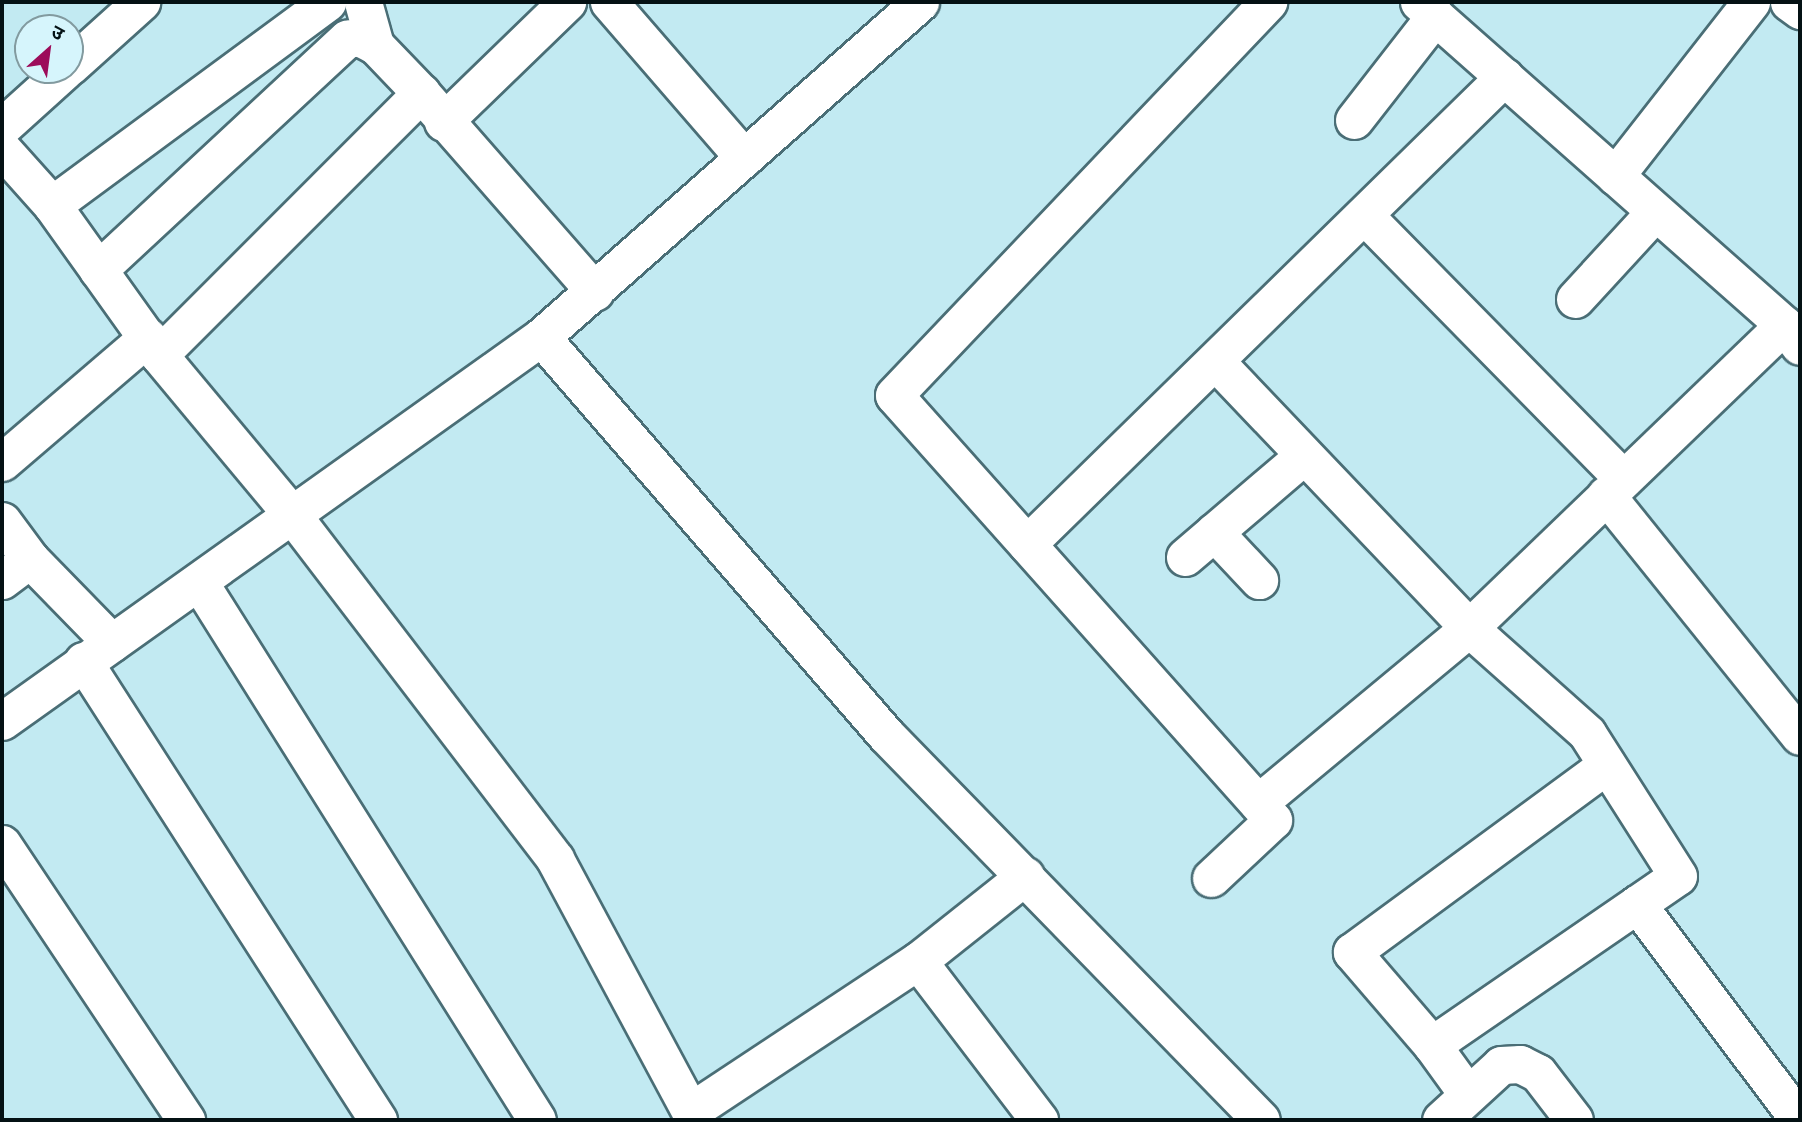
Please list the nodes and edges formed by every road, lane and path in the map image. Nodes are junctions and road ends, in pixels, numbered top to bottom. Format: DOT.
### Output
graph roads {
  1 [pos="141,2"];
  2 [pos="327,2"];
  3 [pos="363,2"];
  4 [pos="567,2"];
  5 [pos="609,2"];
  6 [pos="1268,2"];
  7 [pos="1751,2"];
  8 [pos="1789,2"];
  9 [pos="909,6"];
  10 [pos="1427,9"];
  11 [pos="1800,10"];
  12 [pos="375,45"];
  13 [pos="84,53"];
  14 [pos="1504,78"];
  15 [pos="50,84"];
  16 [pos="421,93"];
  17 [pos="1354,120"];
  18 [pos="443,122"];
  19 [pos="2,127"];
  20 [pos="2,149"];
  21 [pos="744,158"];
  22 [pos="1615,176"];
  23 [pos="52,205"];
  24 [pos="1656,212"];
  25 [pos="1364,215"];
  26 [pos="98,270"];
  27 [pos="595,292"];
  28 [pos="1575,299"];
  29 [pos="1792,336"];
  30 [pos="541,337"];
  31 [pos="154,346"];
  32 [pos="1215,360"];
  33 [pos="1301,457"];
  34 [pos="2,462"];
  35 [pos="1615,487"];
  36 [pos="293,516"];
  37 [pos="2,521"];
  38 [pos="1214,532"];
  39 [pos="1027,544"];
  40 [pos="1185,557"];
  41 [pos="30,559"];
  42 [pos="2,580"];
  43 [pos="1259,580"];
  44 [pos="199,582"];
  45 [pos="1469,628"];
  46 [pos="97,652"];
  47 [pos="2,721"];
  48 [pos="1800,736"];
  49 [pos="1607,765"];
  50 [pos="1258,803"];
  51 [pos="2,844"];
  52 [pos="1025,876"];
  53 [pos="1211,878"];
  54 [pos="1637,904"];
  55 [pos="918,961"];
  56 [pos="1432,1045"];
  57 [pos="1466,1092"];
  58 [pos="693,1115"];
  59 [pos="186,1120"];
  60 [pos="378,1120"];
  61 [pos="537,1120"];
  62 [pos="1039,1120"];
  63 [pos="1261,1120"];
  64 [pos="1441,1120"];
  65 [pos="1574,1120"];
  66 [pos="1799,1120"];
  1 -- 13 [label="street"];
  2 -- 23 [label="street"];
  3 -- 12 [label="street"];
  4 -- 18 [label="street"];
  5 -- 21 [label="street"];
  6 -- 39 [label="street"];
  7 -- 22 [label="street"];
  8 -- 11 [label="street"];
  9 -- 21 [label="street"];
  10 -- 14 [label="street"];
  10 -- 17 [label="street"];
  12 -- 16 [label="street"];
  12 -- 26 [label="street"];
  14 -- 22 [label="street"];
  14 -- 25 [label="street"];
  15 -- 19 [label="street"];
  16 -- 18 [label="street"];
  16 -- 31 [label="street"];
  18 -- 27 [label="street"];
  20 -- 23 [label="street"];
  21 -- 27 [label="street"];
  22 -- 24 [label="street"];
  23 -- 26 [label="street"];
  24 -- 28 [label="street"];
  24 -- 29 [label="street"];
  25 -- 32 [label="street"];
  25 -- 35 [label="street"];
  26 -- 31 [label="street"];
  27 -- 30 [label="street"];
  29 -- 35 [label="street"];
  30 -- 36 [label="street"];
  30 -- 52 [label="street"];
  31 -- 34 [label="street"];
  31 -- 36 [label="street"];
  32 -- 33 [label="street"];
  32 -- 39 [label="street"];
  33 -- 38 [label="street"];
  33 -- 45 [label="street"];
  35 -- 45 [label="street"];
  35 -- 48 [label="street"];
  36 -- 44 [label="street"];
  36 -- 58 [label="street"];
  37 -- 41 [label="street"];
  38 -- 40 [label="street"];
  38 -- 43 [label="street"];
  39 -- 50 [label="street"];
  41 -- 42 [label="street"];
  41 -- 46 [label="street"];
  44 -- 46 [label="street"];
  44 -- 61 [label="street"];
  45 -- 49 [label="street"];
  45 -- 50 [label="street"];
  46 -- 47 [label="street"];
  46 -- 60 [label="street"];
  49 -- 54 [label="street"];
  49 -- 56 [label="street"];
  50 -- 53 [label="street"];
  51 -- 59 [label="street"];
  52 -- 55 [label="street"];
  52 -- 63 [label="street"];
  54 -- 56 [label="street"];
  54 -- 66 [label="street"];
  55 -- 58 [label="street"];
  55 -- 62 [label="street"];
  56 -- 57 [label="street"];
  57 -- 64 [label="street"];
  57 -- 65 [label="street"];
}
